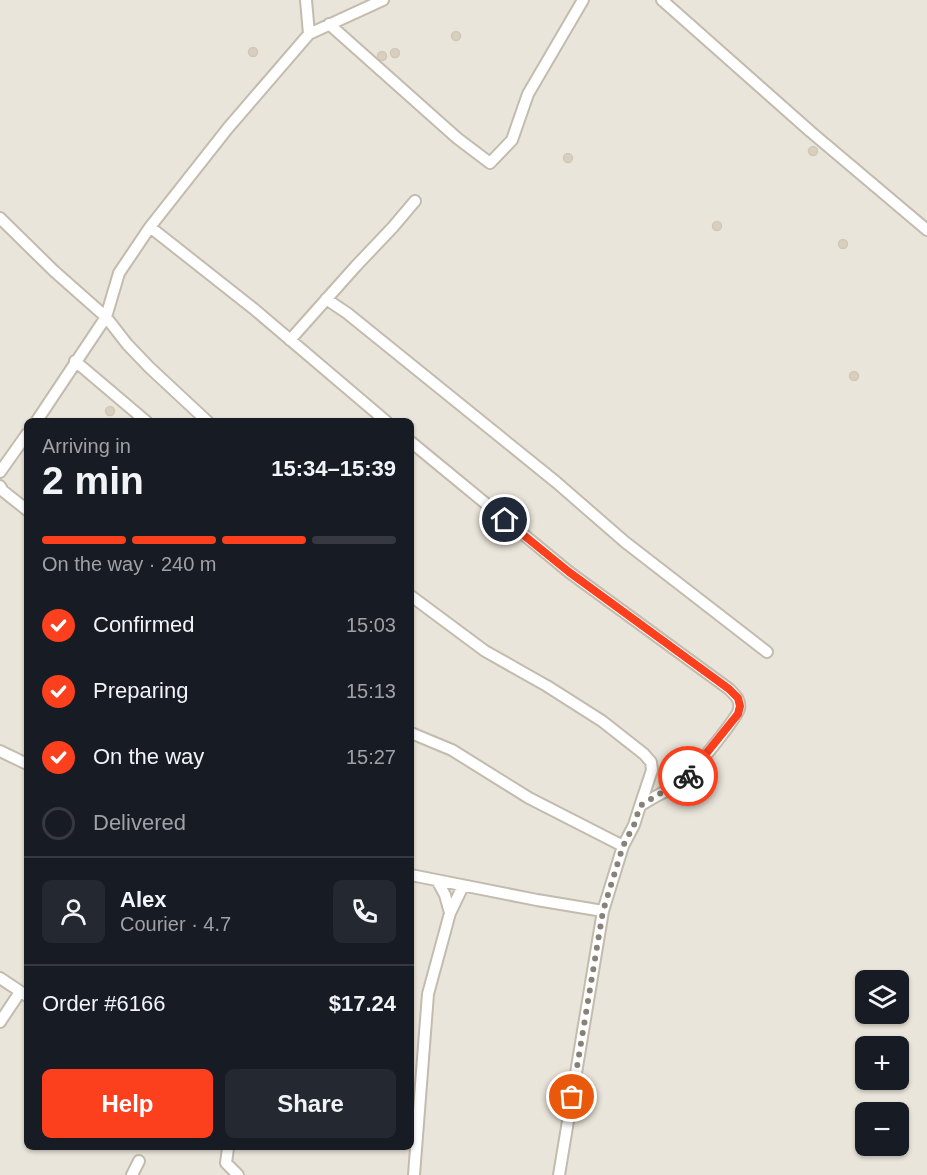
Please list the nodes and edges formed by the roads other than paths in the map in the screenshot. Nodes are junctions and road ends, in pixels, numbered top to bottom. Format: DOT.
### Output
graph roads {
  1 [pos="306,0"];
  2 [pos="383,0"];
  3 [pos="583,0"];
  4 [pos="662,0"];
  5 [pos="329,24"];
  6 [pos="309,34"];
  7 [pos="415,201"];
  8 [pos="0,218"];
  9 [pos="150,227"];
  10 [pos="927,230"];
  11 [pos="326,299"];
  12 [pos="106,316"];
  13 [pos="290,340"];
  14 [pos="75,361"];
  15 [pos="39,418"];
  16 [pos="142,418"];
  17 [pos="204,418"];
  18 [pos="382,418"];
  19 [pos="24,438"];
  20 [pos="414,444"];
  21 [pos="0,472"];
  22 [pos="0,486"];
  23 [pos="24,508"];
  24 [pos="414,599"];
  25 [pos="767,652"];
  26 [pos="414,733"];
  27 [pos="0,751"];
  28 [pos="24,763"];
  29 [pos="640,806"];
  30 [pos="623,846"];
  31 [pos="414,876"];
  32 [pos="438,882"];
  33 [pos="463,886"];
  34 [pos="603,911"];
  35 [pos="450,913"];
  36 [pos="0,978"];
  37 [pos="23,994"];
  38 [pos="0,1022"];
  39 [pos="414,1059"];
  40 [pos="423,1061"];
  41 [pos="228,1150"];
  42 [pos="139,1161"];
  43 [pos="132,1175"];
  44 [pos="238,1175"];
  45 [pos="414,1175"];
  46 [pos="559,1175"];
  1 -- 6 [label="street"];
  2 -- 5 [label="street"];
  3 -- 5 [label="street"];
  4 -- 10 [label="street"];
  5 -- 6 [label="street"];
  6 -- 9 [label="street"];
  7 -- 11 [label="street"];
  8 -- 12 [label="street"];
  9 -- 12 [label="street"];
  9 -- 13 [label="street"];
  11 -- 13 [label="street"];
  11 -- 25 [label="street"];
  12 -- 14 [label="street"];
  12 -- 17 [label="street"];
  13 -- 18 [label="street"];
  14 -- 15 [label="street"];
  14 -- 16 [label="street"];
  19 -- 21 [label="street"];
  20 -- 29 [label="street"];
  22 -- 23 [label="street"];
  24 -- 29 [label="street"];
  26 -- 30 [label="street"];
  27 -- 28 [label="street"];
  29 -- 30 [label="street"];
  30 -- 34 [label="street"];
  31 -- 32 [label="street"];
  32 -- 33 [label="street"];
  32 -- 35 [label="street"];
  33 -- 34 [label="street"];
  33 -- 35 [label="street"];
  34 -- 46 [label="street"];
  35 -- 40 [label="street"];
  36 -- 37 [label="street"];
  37 -- 38 [label="street"];
  39 -- 40 [label="street"];
  40 -- 45 [label="street"];
  41 -- 44 [label="street"];
  42 -- 43 [label="street"];
}
